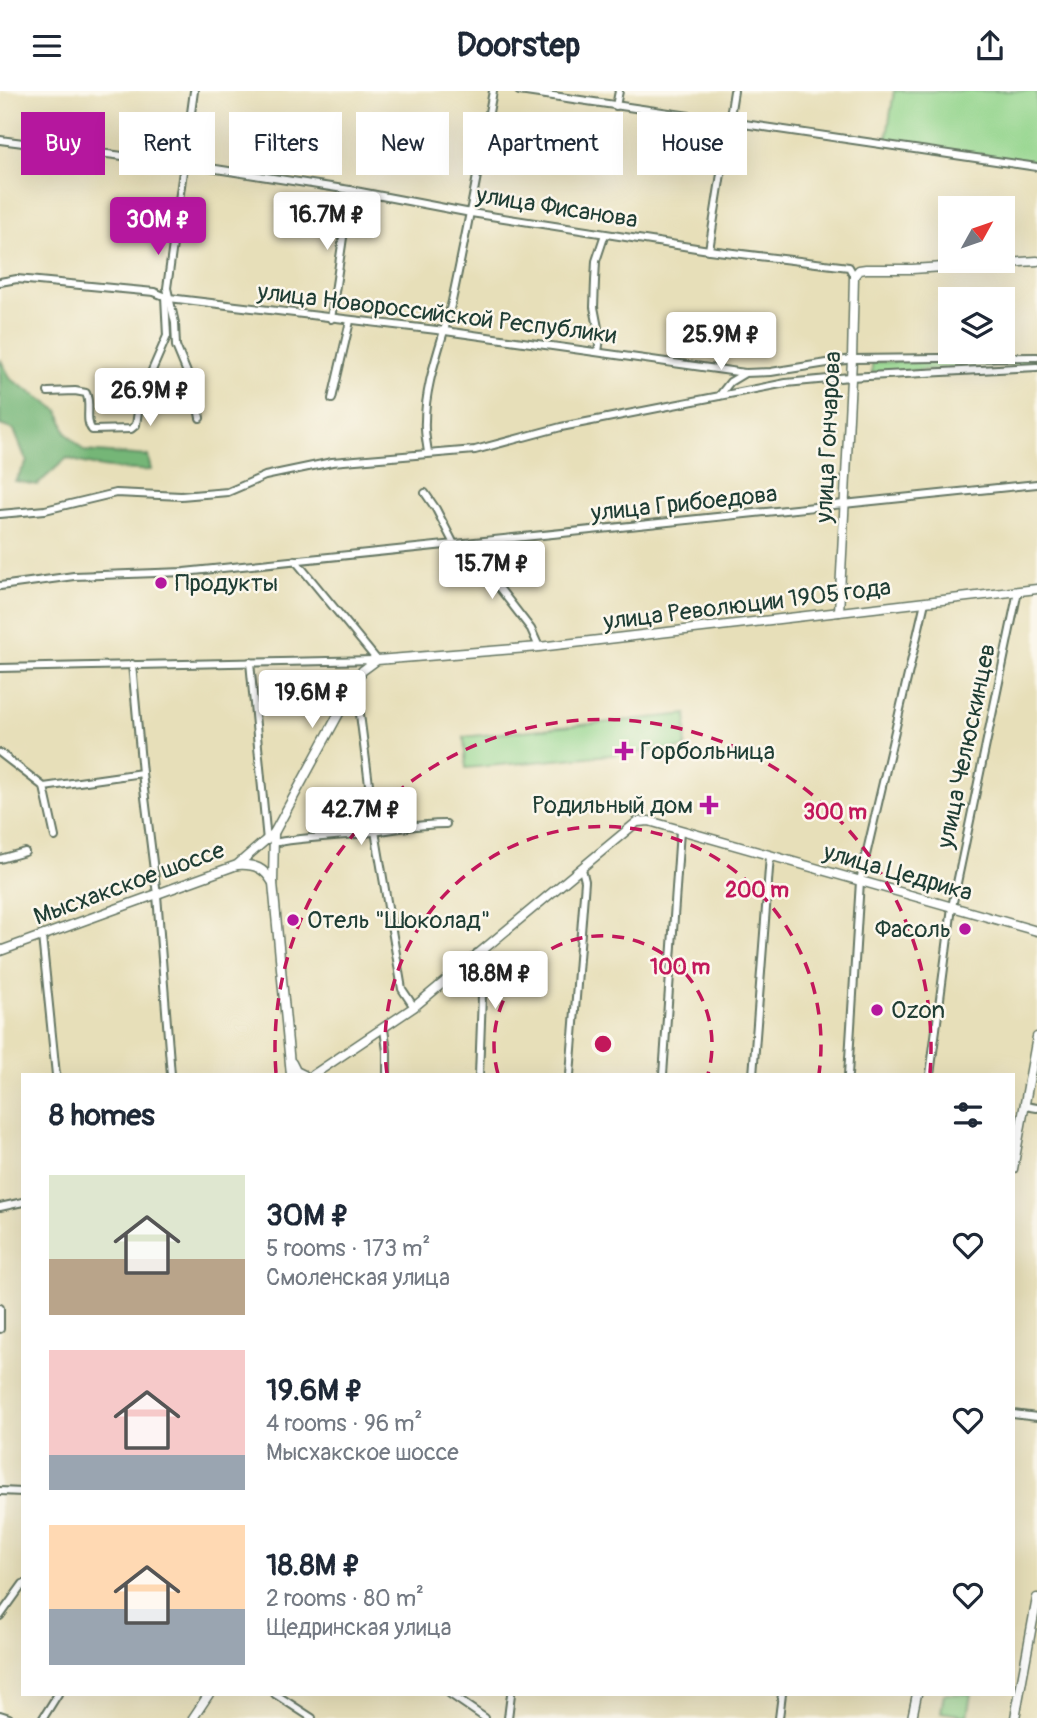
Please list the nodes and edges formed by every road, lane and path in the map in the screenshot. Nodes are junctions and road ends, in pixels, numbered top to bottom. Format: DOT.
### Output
graph roads {
  1 [pos="194,91"];
  2 [pos="493,91"];
  3 [pos="519,91"];
  4 [pos="619,91"];
  5 [pos="734,91"];
  6 [pos="617,106"];
  7 [pos="191,112"];
  8 [pos="657,112"];
  9 [pos="731,112"];
  10 [pos="747,126"];
  11 [pos="0,140"];
  12 [pos="119,156"];
  13 [pos="1037,167"];
  14 [pos="215,169"];
  15 [pos="182,175"];
  16 [pos="721,175"];
  17 [pos="350,190"];
  18 [pos="471,213"];
  19 [pos="605,234"];
  20 [pos="709,250"];
  21 [pos="1037,261"];
  22 [pos="849,267"];
  23 [pos="864,269"];
  24 [pos="854,276"];
  25 [pos="0,282"];
  26 [pos="167,297"];
  27 [pos="331,319"];
  28 [pos="351,321"];
  29 [pos="445,331"];
  30 [pos="598,352"];
  31 [pos="1037,357"];
  32 [pos="852,359"];
  33 [pos="1037,367"];
  34 [pos="745,373"];
  35 [pos="850,377"];
  36 [pos="48,392"];
  37 [pos="719,396"];
  38 [pos="332,399"];
  39 [pos="200,418"];
  40 [pos="428,453"];
  41 [pos="1037,484"];
  42 [pos="425,493"];
  43 [pos="844,506"];
  44 [pos="0,514"];
  45 [pos="454,544"];
  46 [pos="468,544"];
  47 [pos="295,560"];
  48 [pos="0,586"];
  49 [pos="1037,589"];
  50 [pos="1018,591"];
  51 [pos="925,602"];
  52 [pos="839,612"];
  53 [pos="364,646"];
  54 [pos="539,647"];
  55 [pos="354,661"];
  56 [pos="375,661"];
  57 [pos="250,662"];
  58 [pos="132,664"];
  59 [pos="0,668"];
  60 [pos="356,681"];
  61 [pos="0,753"];
  62 [pos="142,773"];
  63 [pos="44,787"];
  64 [pos="446,824"];
  65 [pos="375,831"];
  66 [pos="680,831"];
  67 [pos="55,837"];
  68 [pos="270,842"];
  69 [pos="25,852"];
  70 [pos="770,856"];
  71 [pos="0,859"];
  72 [pos="237,865"];
  73 [pos="582,869"];
  74 [pos="860,881"];
  75 [pos="273,883"];
  76 [pos="157,895"];
  77 [pos="952,907"];
  78 [pos="1037,931"];
  79 [pos="42,936"];
  80 [pos="0,951"];
  81 [pos="477,953"];
  82 [pos="414,1007"];
  83 [pos="384,1029"];
  84 [pos="1037,1037"];
  85 [pos="289,1057"];
  86 [pos="56,1073"];
  87 [pos="172,1073"];
  88 [pos="290,1073"];
  89 [pos="300,1073"];
  90 [pos="315,1073"];
  91 [pos="387,1073"];
  92 [pos="479,1073"];
  93 [pos="570,1073"];
  94 [pos="663,1073"];
  95 [pos="753,1073"];
  96 [pos="848,1073"];
  97 [pos="930,1073"];
  98 [pos="1025,1106"];
  99 [pos="1037,1108"];
  100 [pos="1015,1158"];
  101 [pos="21,1202"];
  102 [pos="0,1207"];
  103 [pos="0,1308"];
  104 [pos="0,1329"];
  105 [pos="1015,1414"];
  106 [pos="1037,1417"];
  107 [pos="0,1491"];
  108 [pos="21,1492"];
  109 [pos="21,1587"];
  110 [pos="1037,1598"];
  111 [pos="0,1616"];
  112 [pos="57,1696"];
  113 [pos="208,1696"];
  114 [pos="278,1696"];
  115 [pos="453,1696"];
  116 [pos="511,1696"];
  117 [pos="782,1696"];
  118 [pos="917,1696"];
  119 [pos="0,1715"];
  120 [pos="9,1718"];
  121 [pos="43,1718"];
  122 [pos="193,1718"];
  123 [pos="312,1718"];
  124 [pos="485,1718"];
  125 [pos="508,1718"];
  126 [pos="779,1718"];
  127 [pos="912,1718"];
  128 [pos="1015,1718"];
  1 -- 7 [label="street"];
  2 -- 18 [label="street"];
  3 -- 6 [label="street"];
  4 -- 6 [label="street"];
  5 -- 9 [label="street"];
  6 -- 8 [label="street"];
  10 -- 13 [label="street"];
  11 -- 12 [label="street, улица Фисанова"];
  14 -- 17 [label="street, улица Фисанова"];
  15 -- 26 [label="street"];
  16 -- 20 [label="street"];
  17 -- 18 [label="street, улица Фисанова"];
  17 -- 27 [label="street"];
  18 -- 19 [label="street, улица Фисанова"];
  18 -- 29 [label="street"];
  19 -- 20 [label="street, улица Фисанова"];
  19 -- 30 [label="street"];
  20 -- 22 [label="street, улица Фисанова"];
  21 -- 23 [label="street"];
  22 -- 23 [label="street, улица Фисанова"];
  22 -- 24 [label="street"];
  23 -- 24 [label="street"];
  24 -- 32 [label="street, улица Гончарова"];
  25 -- 26 [label="street, улица Новороссийской Республики"];
  26 -- 27 [label="street, улица Новороссийской Республики"];
  26 -- 36 [label="street"];
  26 -- 39 [label="street"];
  27 -- 28 [label="street, улица Новороссийской Республики"];
  28 -- 29 [label="street, улица Новороссийской Республики"];
  28 -- 38 [label="street"];
  29 -- 30 [label="street, улица Новороссийской Республики"];
  29 -- 40 [label="street"];
  30 -- 34 [label="street, улица Новороссийской Республики"];
  31 -- 32 [label="street, улица Новороссийской Республики"];
  32 -- 34 [label="street, улица Новороссийской Республики"];
  32 -- 35 [label="street, улица Гончарова"];
  33 -- 35 [label="street"];
  34 -- 37 [label="street"];
  35 -- 37 [label="street"];
  35 -- 43 [label="street, улица Гончарова"];
  37 -- 40 [label="street"];
  40 -- 44 [label="street"];
  41 -- 43 [label="street, улица Грибоедова"];
  42 -- 45 [label="street"];
  43 -- 46 [label="street, улица Грибоедова"];
  43 -- 52 [label="street, улица Гончарова"];
  45 -- 46 [label="street, улица Грибоедова"];
  45 -- 47 [label="street, улица Грибоедова"];
  46 -- 54 [label="street"];
  47 -- 48 [label="street, улица Грибоедова"];
  47 -- 53 [label="street"];
  49 -- 50 [label="street, улица Революции 1905 года"];
  50 -- 51 [label="street, улица Революции 1905 года"];
  50 -- 77 [label="street, улица Челюскинцев"];
  51 -- 52 [label="street, улица Революции 1905 года"];
  51 -- 74 [label="street"];
  52 -- 54 [label="street, улица Революции 1905 года"];
  53 -- 55 [label="street"];
  53 -- 56 [label="street"];
  54 -- 56 [label="street, улица Революции 1905 года"];
  55 -- 56 [label="street, улица Революции 1905 года"];
  55 -- 57 [label="street, улица Революции 1905 года"];
  56 -- 60 [label="street"];
  57 -- 58 [label="street, улица Революции 1905 года"];
  57 -- 68 [label="street"];
  58 -- 59 [label="street, улица Революции 1905 года"];
  58 -- 62 [label="street"];
  60 -- 65 [label="street"];
  60 -- 68 [label="street"];
  61 -- 63 [label="street"];
  62 -- 63 [label="street"];
  62 -- 76 [label="street"];
  63 -- 67 [label="street"];
  64 -- 65 [label="street"];
  65 -- 68 [label="street"];
  65 -- 82 [label="street"];
  66 -- 70 [label="street, улица Цедрика"];
  66 -- 73 [label="street, улица Цедрика"];
  66 -- 94 [label="street"];
  68 -- 72 [label="street, Мысхакское шоссе"];
  68 -- 75 [label="street"];
  69 -- 71 [label="street"];
  70 -- 74 [label="street, улица Цедрика"];
  70 -- 95 [label="street"];
  72 -- 75 [label="street"];
  72 -- 76 [label="street, Мысхакское шоссе"];
  73 -- 81 [label="street"];
  73 -- 93 [label="street"];
  74 -- 77 [label="street, улица Цедрика"];
  74 -- 96 [label="street"];
  75 -- 85 [label="street"];
  76 -- 79 [label="street, Мысхакское шоссе"];
  76 -- 87 [label="street"];
  77 -- 78 [label="street, улица Цедрика"];
  77 -- 97 [label="street, улица Челюскинцев"];
  79 -- 80 [label="street, Мысхакское шоссе"];
  79 -- 86 [label="street"];
  81 -- 82 [label="street"];
  81 -- 92 [label="street"];
  82 -- 83 [label="street"];
  83 -- 90 [label="street"];
  83 -- 91 [label="street"];
  84 -- 98 [label="street"];
  85 -- 88 [label="street"];
  85 -- 89 [label="street"];
  98 -- 99 [label="street"];
  98 -- 100 [label="street"];
  101 -- 102 [label="street"];
  103 -- 104 [label="street"];
  105 -- 106 [label="street"];
  107 -- 108 [label="street"];
  109 -- 111 [label="street"];
  110 -- 128 [label="street"];
  112 -- 121 [label="street"];
  113 -- 122 [label="street"];
  114 -- 123 [label="street"];
  115 -- 124 [label="street"];
  116 -- 125 [label="street"];
  117 -- 126 [label="street"];
  118 -- 127 [label="street"];
  119 -- 120 [label="street"];
}
